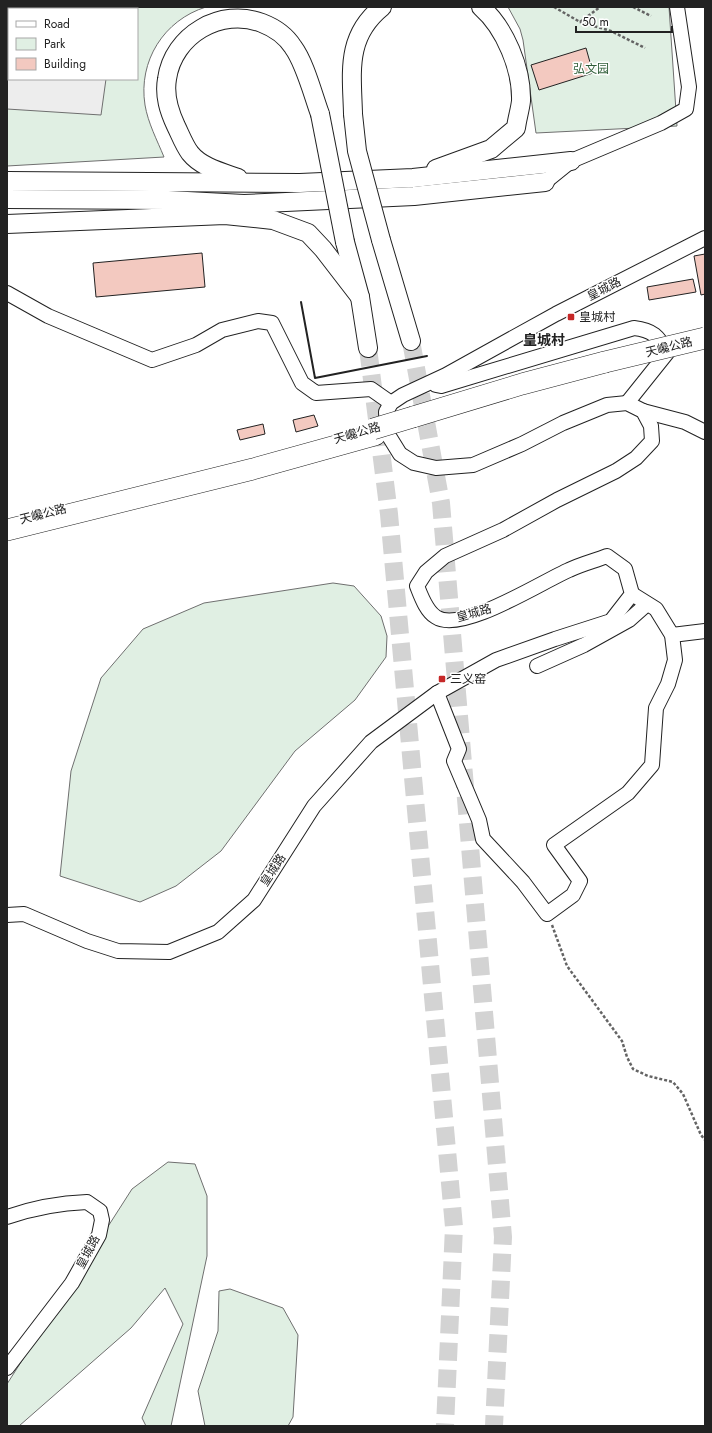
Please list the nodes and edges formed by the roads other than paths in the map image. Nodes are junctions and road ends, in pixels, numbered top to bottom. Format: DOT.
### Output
graph roads {
  1 [pos="382,7"];
  2 [pos="481,7"];
  3 [pos="677,7"];
  4 [pos="571,161"];
  5 [pos="413,178"];
  6 [pos="7,181"];
  7 [pos="545,182"];
  8 [pos="251,183"];
  9 [pos="414,196"];
  10 [pos="7,199"];
  11 [pos="7,224"];
  12 [pos="705,238"];
  13 [pos="7,293"];
  14 [pos="360,297"];
  15 [pos="705,338"];
  16 [pos="412,341"];
  17 [pos="705,346"];
  18 [pos="368,348"];
  19 [pos="605,366"];
  20 [pos="428,384"];
  21 [pos="391,403"];
  22 [pos="627,403"];
  23 [pos="643,411"];
  24 [pos="374,432"];
  25 [pos="705,432"];
  26 [pos="7,523"];
  27 [pos="7,530"];
  28 [pos="632,594"];
  29 [pos="647,604"];
  30 [pos="705,631"];
  31 [pos="672,635"];
  32 [pos="537,666"];
  33 [pos="438,693"];
  34 [pos="7,915"];
  35 [pos="7,1217"];
  36 [pos="7,1368"];
  1 -- 16 [label="main road, bridge"];
  2 -- 5 [label="main road"];
  3 -- 4 [label="street"];
  4 -- 5 [label="main road"];
  4 -- 7 [label="street"];
  5 -- 8 [label="main road"];
  5 -- 9 [label="main road"];
  6 -- 8 [label="main road"];
  7 -- 9 [label="main road"];
  8 -- 14 [label="main road, bridge"];
  9 -- 10 [label="main road"];
  11 -- 14 [label="main road"];
  12 -- 20 [label="street, 皇城路"];
  13 -- 21 [label="street"];
  14 -- 18 [label="main road"];
  15 -- 19 [label="highway, 天巉公路, bridge"];
  17 -- 19 [label="highway, 天巉公路"];
  19 -- 24 [label="highway, 天巉公路"];
  20 -- 21 [label="street, 皇城路"];
  20 -- 22 [label="street"];
  21 -- 22 [label="street"];
  22 -- 23 [label="street"];
  23 -- 25 [label="street"];
  23 -- 28 [label="street, 皇城路"];
  24 -- 26 [label="highway, 天巉公路"];
  24 -- 27 [label="highway, 天巉公路"];
  28 -- 29 [label="street"];
  28 -- 33 [label="street, 皇城路"];
  29 -- 31 [label="street"];
  29 -- 32 [label="street"];
  30 -- 31 [label="street"];
  31 -- 33 [label="street"];
  33 -- 34 [label="street, 皇城路"];
  35 -- 36 [label="street, 皇城路"];
}
